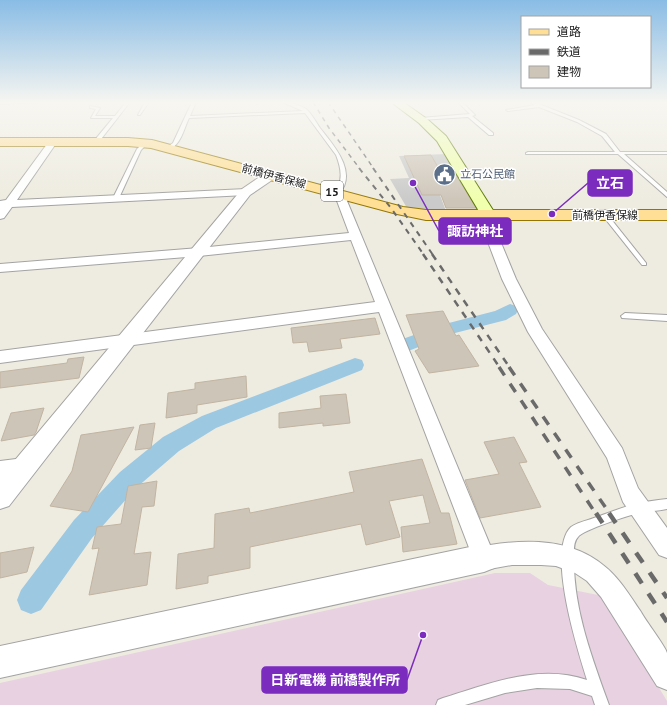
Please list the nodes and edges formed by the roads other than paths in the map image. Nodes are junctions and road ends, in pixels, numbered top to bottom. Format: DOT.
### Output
graph roads {
  1 [pos="102,135"];
  2 [pos="179,135"];
  3 [pos="322,135"];
  4 [pos="438,135"];
  5 [pos="603,135"];
  6 [pos="0,142"];
  7 [pos="52,142"];
  8 [pos="96,142"];
  9 [pos="146,143"];
  10 [pos="169,148"];
  11 [pos="528,153"];
  12 [pos="618,153"];
  13 [pos="667,153"];
  14 [pos="271,175"];
  15 [pos="246,192"];
  16 [pos="342,194"];
  17 [pos="667,195"];
  18 [pos="116,198"];
  19 [pos="4,204"];
  20 [pos="605,215"];
  21 [pos="667,215"];
  22 [pos="0,216"];
  23 [pos="488,216"];
  24 [pos="356,236"];
  25 [pos="199,252"];
  26 [pos="644,264"];
  27 [pos="0,268"];
  28 [pos="383,306"];
  29 [pos="625,316"];
  30 [pos="667,318"];
  31 [pos="127,340"];
  32 [pos="0,357"];
  33 [pos="24,467"];
  34 [pos="0,471"];
  35 [pos="0,497"];
  36 [pos="667,504"];
  37 [pos="639,508"];
  38 [pos="667,548"];
  39 [pos="484,558"];
  40 [pos="568,558"];
  41 [pos="0,662"];
  42 [pos="667,676"];
  43 [pos="597,691"];
  44 [pos="443,705"];
  45 [pos="602,705"];
  1 -- 8 [label="lane"];
  2 -- 10 [label="lane"];
  3 -- 16 [label="lane"];
  4 -- 23 [label="main road"];
  5 -- 12 [label="lane"];
  6 -- 7 [label="main road, 前橋伊香保線 / 15"];
  7 -- 8 [label="main road, 前橋伊香保線 / 15"];
  7 -- 19 [label="street"];
  8 -- 9 [label="main road, 前橋伊香保線 / 15"];
  9 -- 10 [label="main road, 前橋伊香保線 / 15"];
  9 -- 18 [label="lane"];
  10 -- 14 [label="main road, 前橋伊香保線 / 15"];
  11 -- 12 [label="lane"];
  12 -- 13 [label="lane"];
  12 -- 17 [label="lane"];
  14 -- 15 [label="street"];
  14 -- 16 [label="main road, 前橋伊香保線 / 15"];
  15 -- 18 [label="street"];
  15 -- 25 [label="street"];
  16 -- 23 [label="main road, 前橋伊香保線 / 15"];
  16 -- 24 [label="street"];
  18 -- 19 [label="street"];
  19 -- 22 [label="street"];
  20 -- 21 [label="main road, 前橋伊香保線 / 15"];
  20 -- 23 [label="main road, 前橋伊香保線 / 15"];
  20 -- 26 [label="lane"];
  23 -- 37 [label="street"];
  24 -- 25 [label="street"];
  24 -- 28 [label="street"];
  25 -- 27 [label="street"];
  25 -- 31 [label="street"];
  28 -- 31 [label="street"];
  28 -- 39 [label="street"];
  29 -- 30 [label="lane"];
  31 -- 32 [label="street"];
  31 -- 33 [label="street"];
  33 -- 34 [label="street"];
  33 -- 35 [label="street"];
  36 -- 37 [label="lane"];
  37 -- 38 [label="street"];
  37 -- 40 [label="lane"];
  39 -- 40 [label="street"];
  39 -- 41 [label="street"];
  40 -- 42 [label="street"];
  40 -- 43 [label="lane"];
  43 -- 44 [label="lane"];
  43 -- 45 [label="lane"];
}
